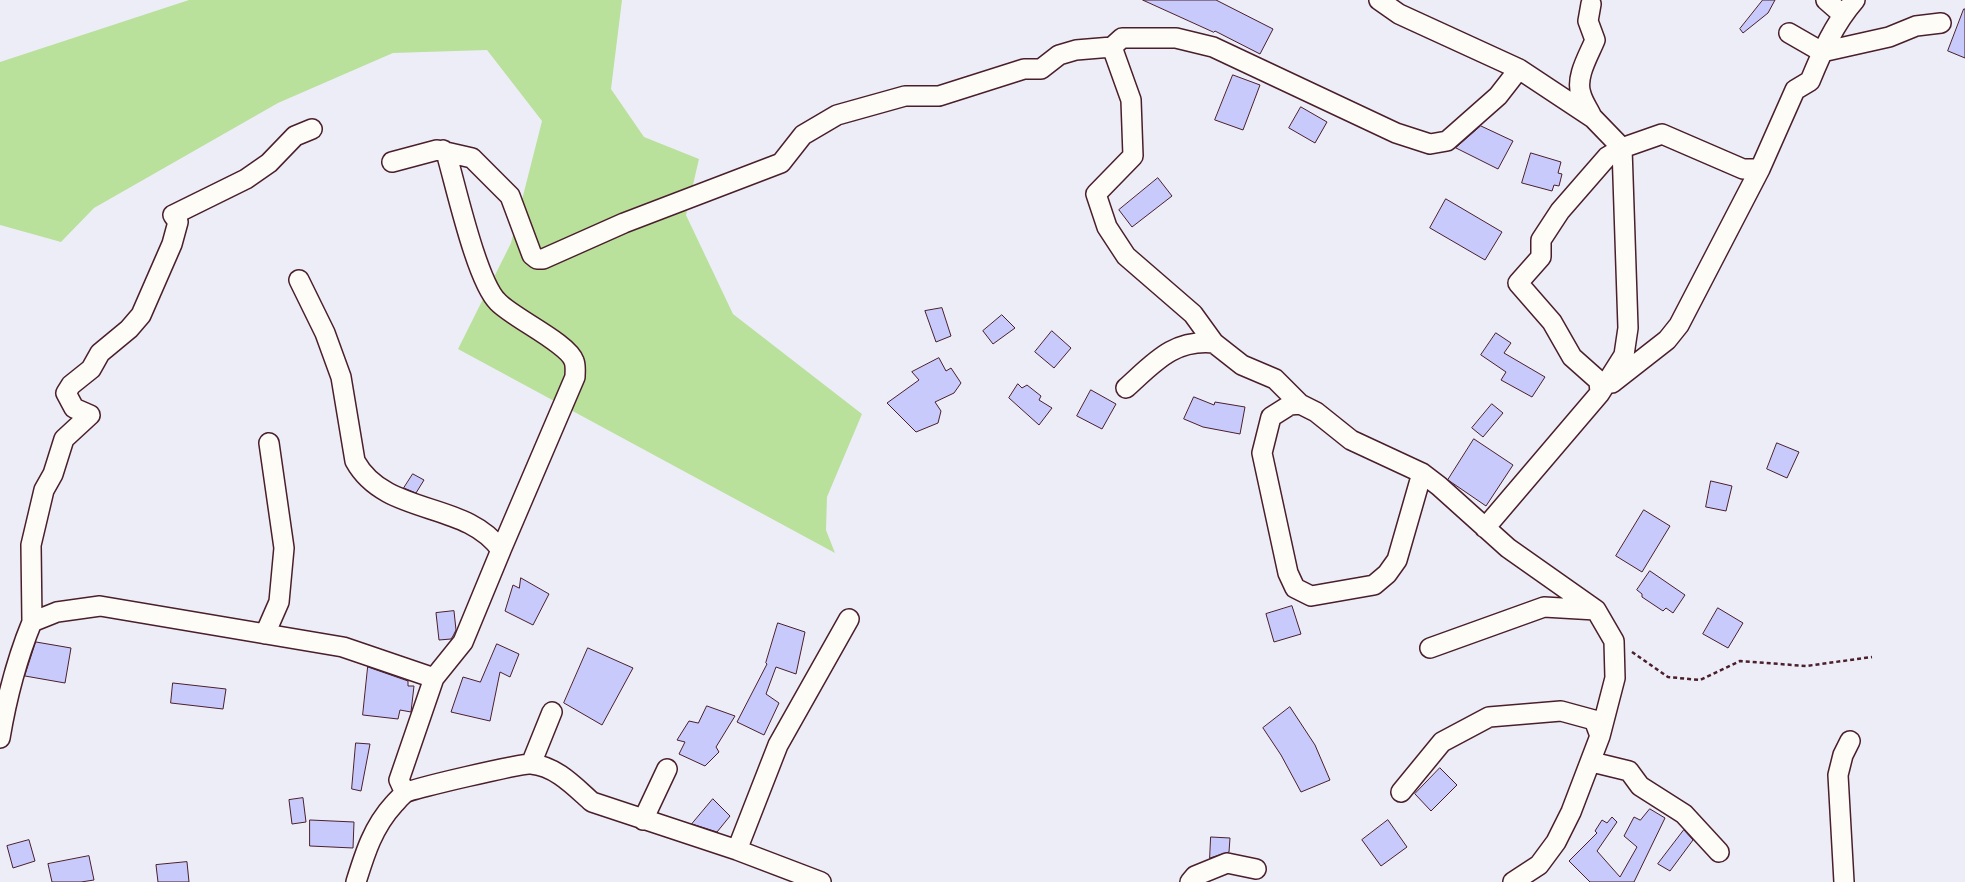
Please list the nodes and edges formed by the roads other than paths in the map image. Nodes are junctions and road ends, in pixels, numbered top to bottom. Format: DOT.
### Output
graph roads {
  1 [pos="1379,0"];
  2 [pos="1826,0"];
  3 [pos="1855,0"];
  4 [pos="1591,4"];
  5 [pos="1842,14"];
  6 [pos="1941,23"];
  7 [pos="1789,33"];
  8 [pos="1112,47"];
  9 [pos="1822,52"];
  10 [pos="1520,69"];
  11 [pos="1593,118"];
  12 [pos="312,129"];
  13 [pos="1622,148"];
  14 [pos="443,150"];
  15 [pos="392,162"];
  16 [pos="1760,169"];
  17 [pos="299,280"];
  18 [pos="1214,343"];
  19 [pos="1126,388"];
  20 [pos="1600,393"];
  21 [pos="1300,404"];
  22 [pos="269,443"];
  23 [pos="1422,473"];
  24 [pos="1485,528"];
  25 [pos="501,550"];
  26 [pos="1596,610"];
  27 [pos="849,619"];
  28 [pos="32,622"];
  29 [pos="265,634"];
  30 [pos="1430,648"];
  31 [pos="434,678"];
  32 [pos="552,712"];
  33 [pos="1600,736"];
  34 [pos="0,738"];
  35 [pos="1850,741"];
  36 [pos="1592,762"];
  37 [pos="531,764"];
  38 [pos="667,769"];
  39 [pos="1401,792"];
  40 [pos="405,793"];
  41 [pos="643,820"];
  42 [pos="737,850"];
  43 [pos="1719,852"];
  44 [pos="1256,869"];
  45 [pos="356,882"];
  46 [pos="821,882"];
  47 [pos="1190,882"];
  48 [pos="1513,882"];
  49 [pos="1844,882"];
  1 -- 10 [label="street"];
  2 -- 5 [label="street"];
  3 -- 5 [label="street"];
  4 -- 11 [label="street"];
  5 -- 9 [label="street"];
  6 -- 9 [label="street"];
  7 -- 9 [label="street"];
  8 -- 10 [label="street"];
  8 -- 14 [label="street"];
  8 -- 18 [label="street"];
  9 -- 16 [label="street"];
  10 -- 11 [label="street"];
  11 -- 13 [label="street"];
  12 -- 28 [label="street"];
  13 -- 16 [label="street"];
  13 -- 20 [label="street"];
  13 -- 20 [label="street"];
  14 -- 15 [label="street"];
  14 -- 25 [label="street"];
  16 -- 20 [label="street"];
  17 -- 25 [label="street"];
  18 -- 19 [label="street"];
  18 -- 21 [label="street"];
  20 -- 24 [label="street"];
  21 -- 23 [label="street"];
  21 -- 23 [label="street"];
  22 -- 29 [label="street"];
  23 -- 24 [label="street"];
  24 -- 26 [label="street"];
  25 -- 31 [label="street"];
  26 -- 30 [label="street"];
  26 -- 33 [label="street"];
  27 -- 42 [label="street"];
  28 -- 29 [label="street"];
  28 -- 34 [label="street"];
  29 -- 31 [label="street"];
  31 -- 40 [label="street"];
  32 -- 37 [label="street"];
  33 -- 36 [label="street"];
  33 -- 39 [label="street"];
  35 -- 49 [label="street"];
  36 -- 43 [label="street"];
  36 -- 48 [label="street"];
  37 -- 40 [label="street"];
  37 -- 41 [label="street"];
  38 -- 41 [label="street"];
  40 -- 45 [label="street"];
  41 -- 42 [label="street"];
  42 -- 46 [label="street"];
  44 -- 47 [label="street"];
}
